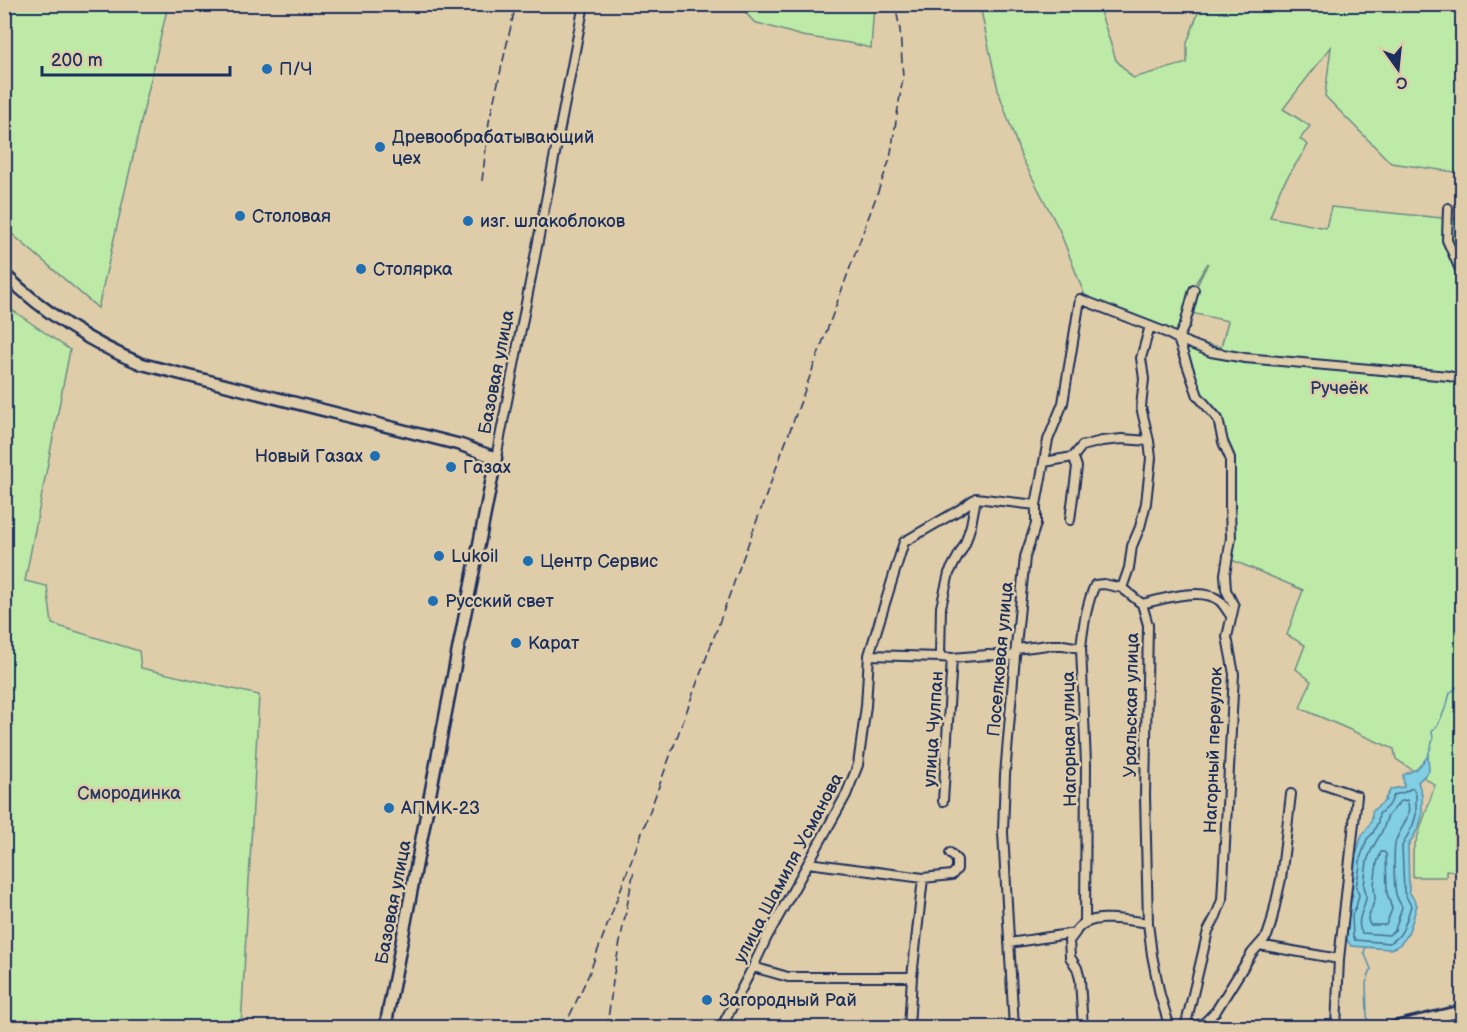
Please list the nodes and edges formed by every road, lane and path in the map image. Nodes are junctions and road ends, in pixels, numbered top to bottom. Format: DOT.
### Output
graph roads {
  1 [pos="584,4"];
  2 [pos="1448,208"];
  3 [pos="4,274"];
  4 [pos="1462,274"];
  5 [pos="1194,290"];
  6 [pos="1150,326"];
  7 [pos="1178,339"];
  8 [pos="1456,378"];
  9 [pos="1149,441"];
  10 [pos="1072,457"];
  11 [pos="496,458"];
  12 [pos="1044,462"];
  13 [pos="976,498"];
  14 [pos="1036,505"];
  15 [pos="1070,520"];
  16 [pos="1122,588"];
  17 [pos="1142,604"];
  18 [pos="1231,616"];
  19 [pos="1081,648"];
  20 [pos="1015,653"];
  21 [pos="869,655"];
  22 [pos="940,657"];
  23 [pos="952,657"];
  24 [pos="1323,785"];
  25 [pos="1291,794"];
  26 [pos="943,801"];
  27 [pos="950,853"];
  28 [pos="808,863"];
  29 [pos="922,878"];
  30 [pos="1085,922"];
  31 [pos="1148,923"];
  32 [pos="1075,933"];
  33 [pos="1009,942"];
  34 [pos="1259,945"];
  35 [pos="1339,959"];
  36 [pos="753,967"];
  37 [pos="912,977"];
  38 [pos="1462,1011"];
  39 [pos="385,1028"];
  40 [pos="721,1028"];
  41 [pos="909,1028"];
  42 [pos="1014,1028"];
  43 [pos="1083,1028"];
  44 [pos="1170,1028"];
  45 [pos="1185,1028"];
  46 [pos="1190,1028"];
  47 [pos="1336,1028"];
  48 [pos="1391,1028"];
  1 -- 11 [label="street, Базовая улица"];
  2 -- 4 [label="street"];
  3 -- 11 [label="main road"];
  5 -- 7 [label="street"];
  6 -- 7 [label="street"];
  6 -- 9 [label="street"];
  6 -- 12 [label="street, Поселковая улица"];
  7 -- 8 [label="street"];
  7 -- 18 [label="street, Нагорный переулок"];
  9 -- 10 [label="street"];
  9 -- 16 [label="street"];
  10 -- 12 [label="street"];
  10 -- 15 [label="street"];
  11 -- 39 [label="main road, Базовая улица"];
  12 -- 14 [label="street, Поселковая улица"];
  13 -- 14 [label="street"];
  13 -- 21 [label="street, улица Шамиля Усманова"];
  13 -- 22 [label="street, улица Чулпан"];
  14 -- 20 [label="street, Поселковая улица"];
  16 -- 17 [label="street"];
  16 -- 19 [label="street, Нагорная улица"];
  17 -- 18 [label="street"];
  17 -- 31 [label="street, Уральская улица"];
  18 -- 45 [label="street, Нагорный переулок"];
  19 -- 20 [label="street"];
  19 -- 30 [label="street, Нагорная улица"];
  20 -- 23 [label="street"];
  20 -- 33 [label="street, Поселковая улица"];
  21 -- 22 [label="street"];
  21 -- 28 [label="street, улица Шамиля Усманова"];
  22 -- 23 [label="street, улица Чулпан"];
  23 -- 26 [label="street, улица Чулпан"];
  24 -- 35 [label="street"];
  25 -- 34 [label="street"];
  27 -- 29 [label="street"];
  28 -- 29 [label="street"];
  28 -- 36 [label="street, улица Шамиля Усманова"];
  29 -- 37 [label="street"];
  30 -- 31 [label="street"];
  30 -- 32 [label="street"];
  31 -- 44 [label="street, Уральская улица"];
  32 -- 33 [label="street"];
  32 -- 43 [label="street"];
  33 -- 42 [label="street, Поселковая улица"];
  34 -- 35 [label="street"];
  34 -- 46 [label="street"];
  35 -- 47 [label="street"];
  36 -- 37 [label="street"];
  36 -- 40 [label="street, улица Шамиля Усманова"];
  37 -- 41 [label="street"];
  38 -- 48 [label="main road"];
}
